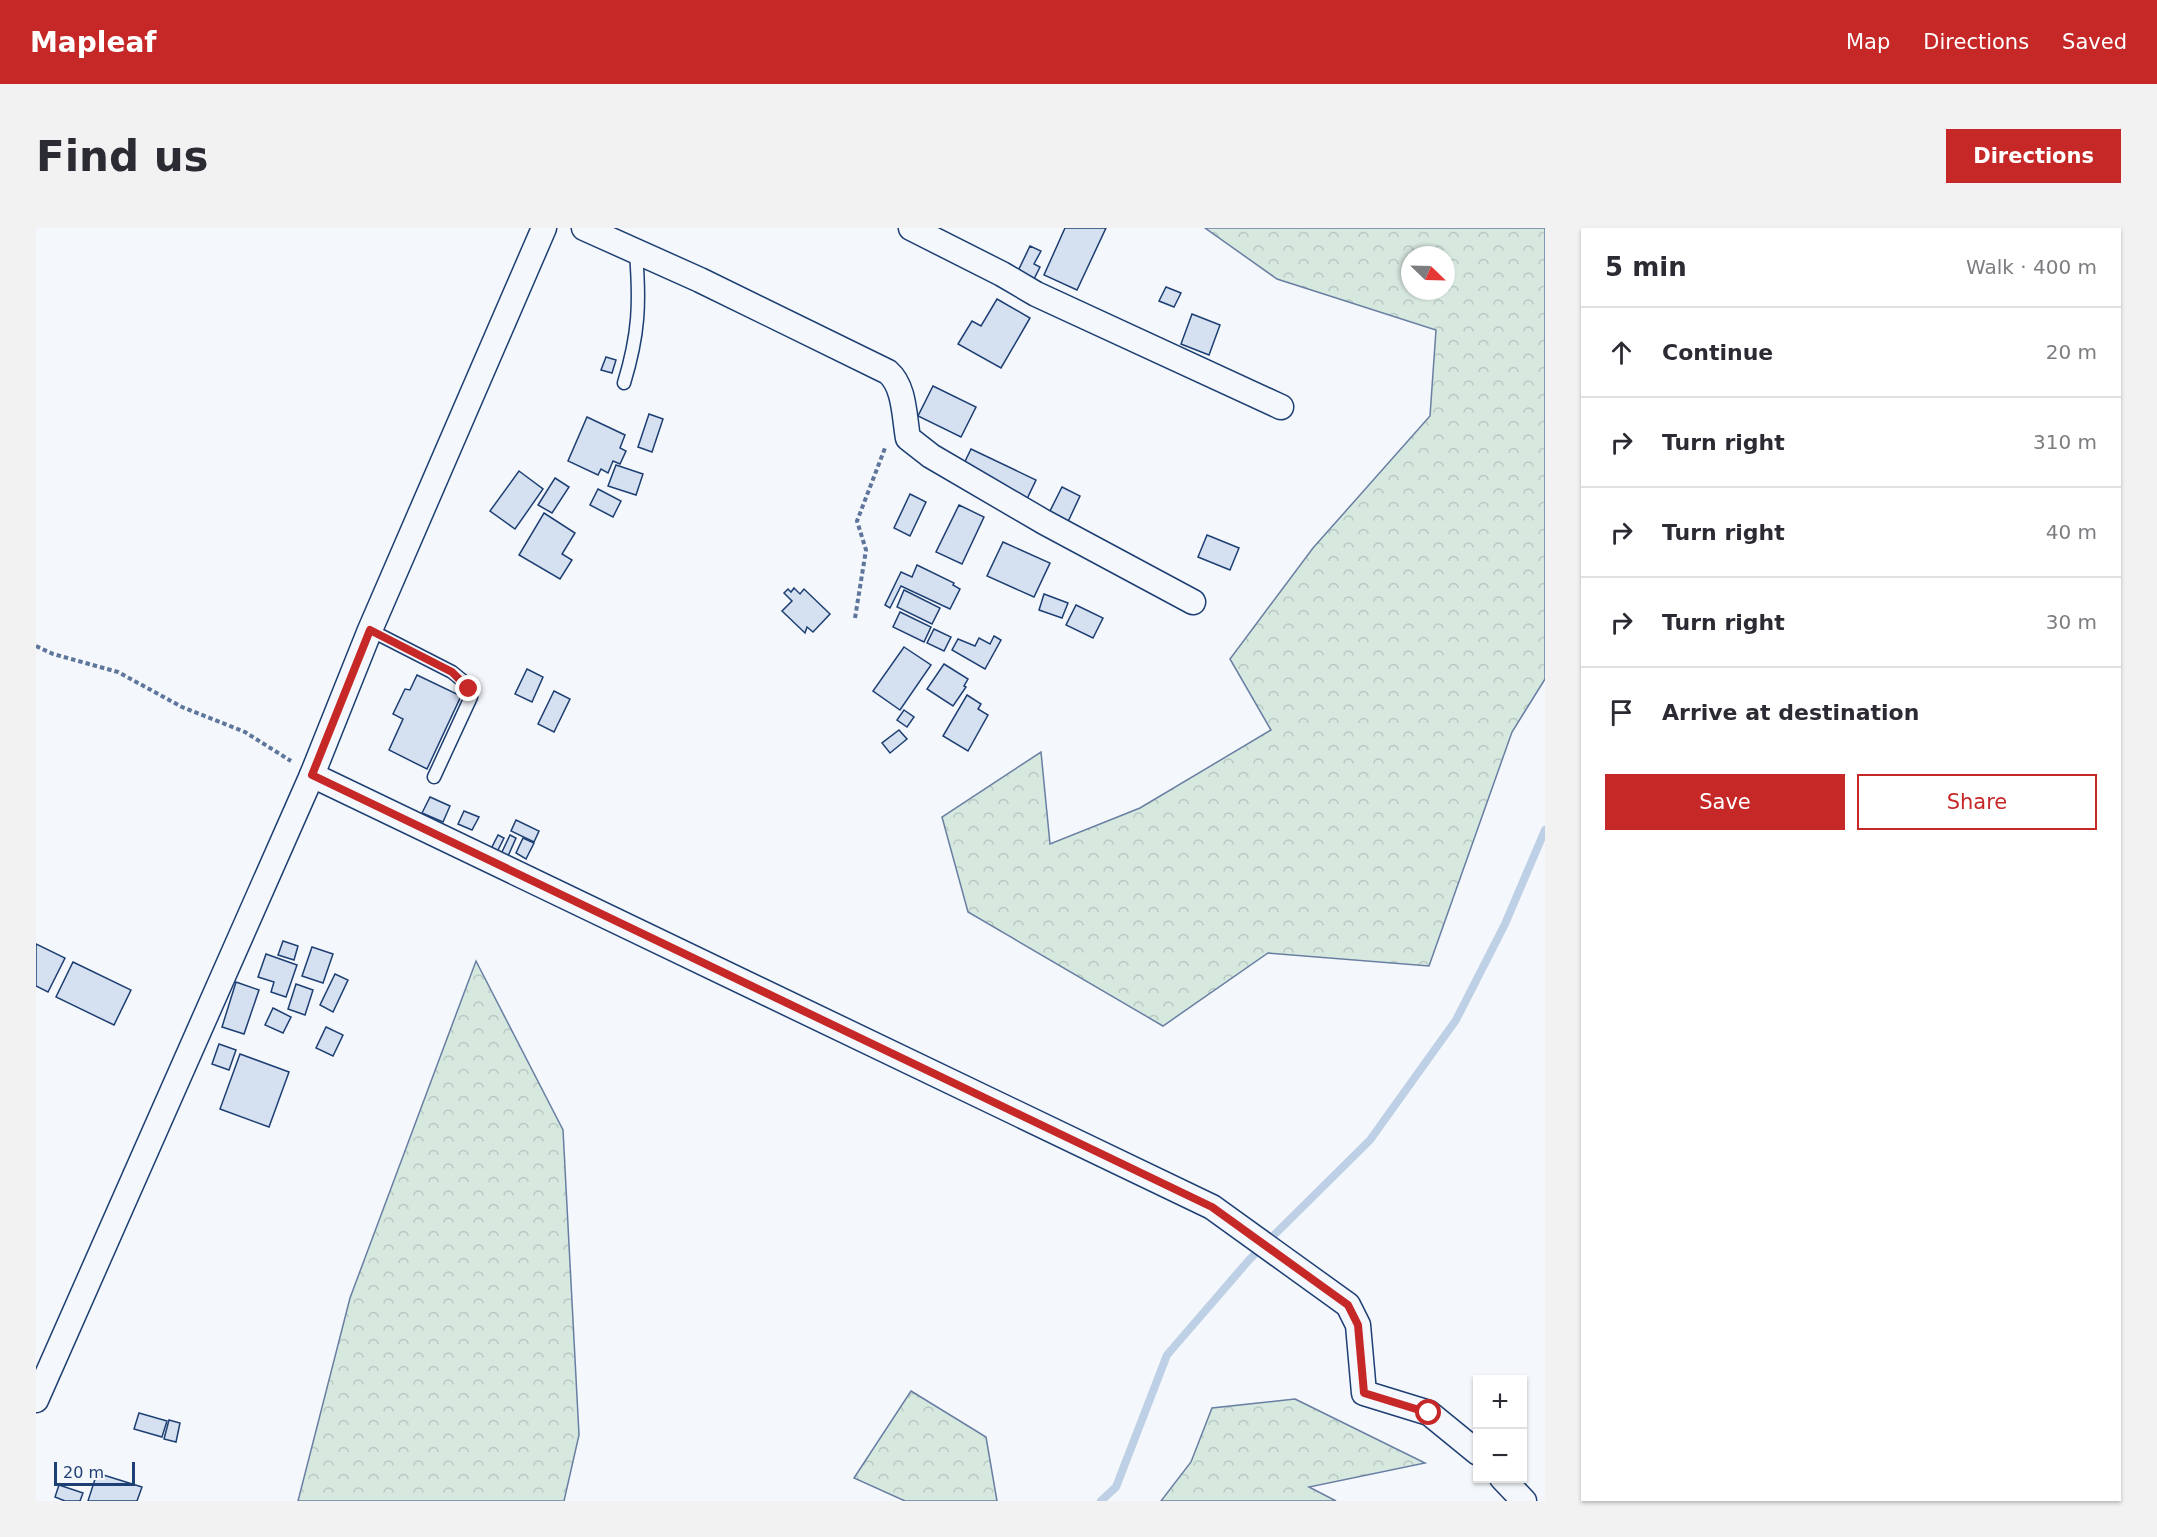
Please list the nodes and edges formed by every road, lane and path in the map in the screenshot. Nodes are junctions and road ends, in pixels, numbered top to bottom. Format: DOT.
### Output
graph roads {
  1 [pos="544,228"];
  2 [pos="584,228"];
  3 [pos="911,228"];
  4 [pos="636,253"];
  5 [pos="624,382"];
  6 [pos="1281,407"];
  7 [pos="887,443"];
  8 [pos="1193,602"];
  9 [pos="855,618"];
  10 [pos="370,630"];
  11 [pos="36,646"];
  12 [pos="312,775"];
  13 [pos="434,777"];
  14 [pos="36,1400"];
  15 [pos="1473,1449"];
  16 [pos="1506,1483"];
  17 [pos="1524,1501"];
  1 -- 10 [label="street"];
  2 -- 4 [label="street"];
  3 -- 6 [label="street"];
  4 -- 5 [label="lane"];
  4 -- 8 [label="street"];
  7 -- 9 [label="path"];
  10 -- 12 [label="street"];
  10 -- 13 [label="lane"];
  11 -- 12 [label="path"];
  12 -- 14 [label="street"];
  12 -- 15 [label="street"];
  16 -- 17 [label="street"];
}
